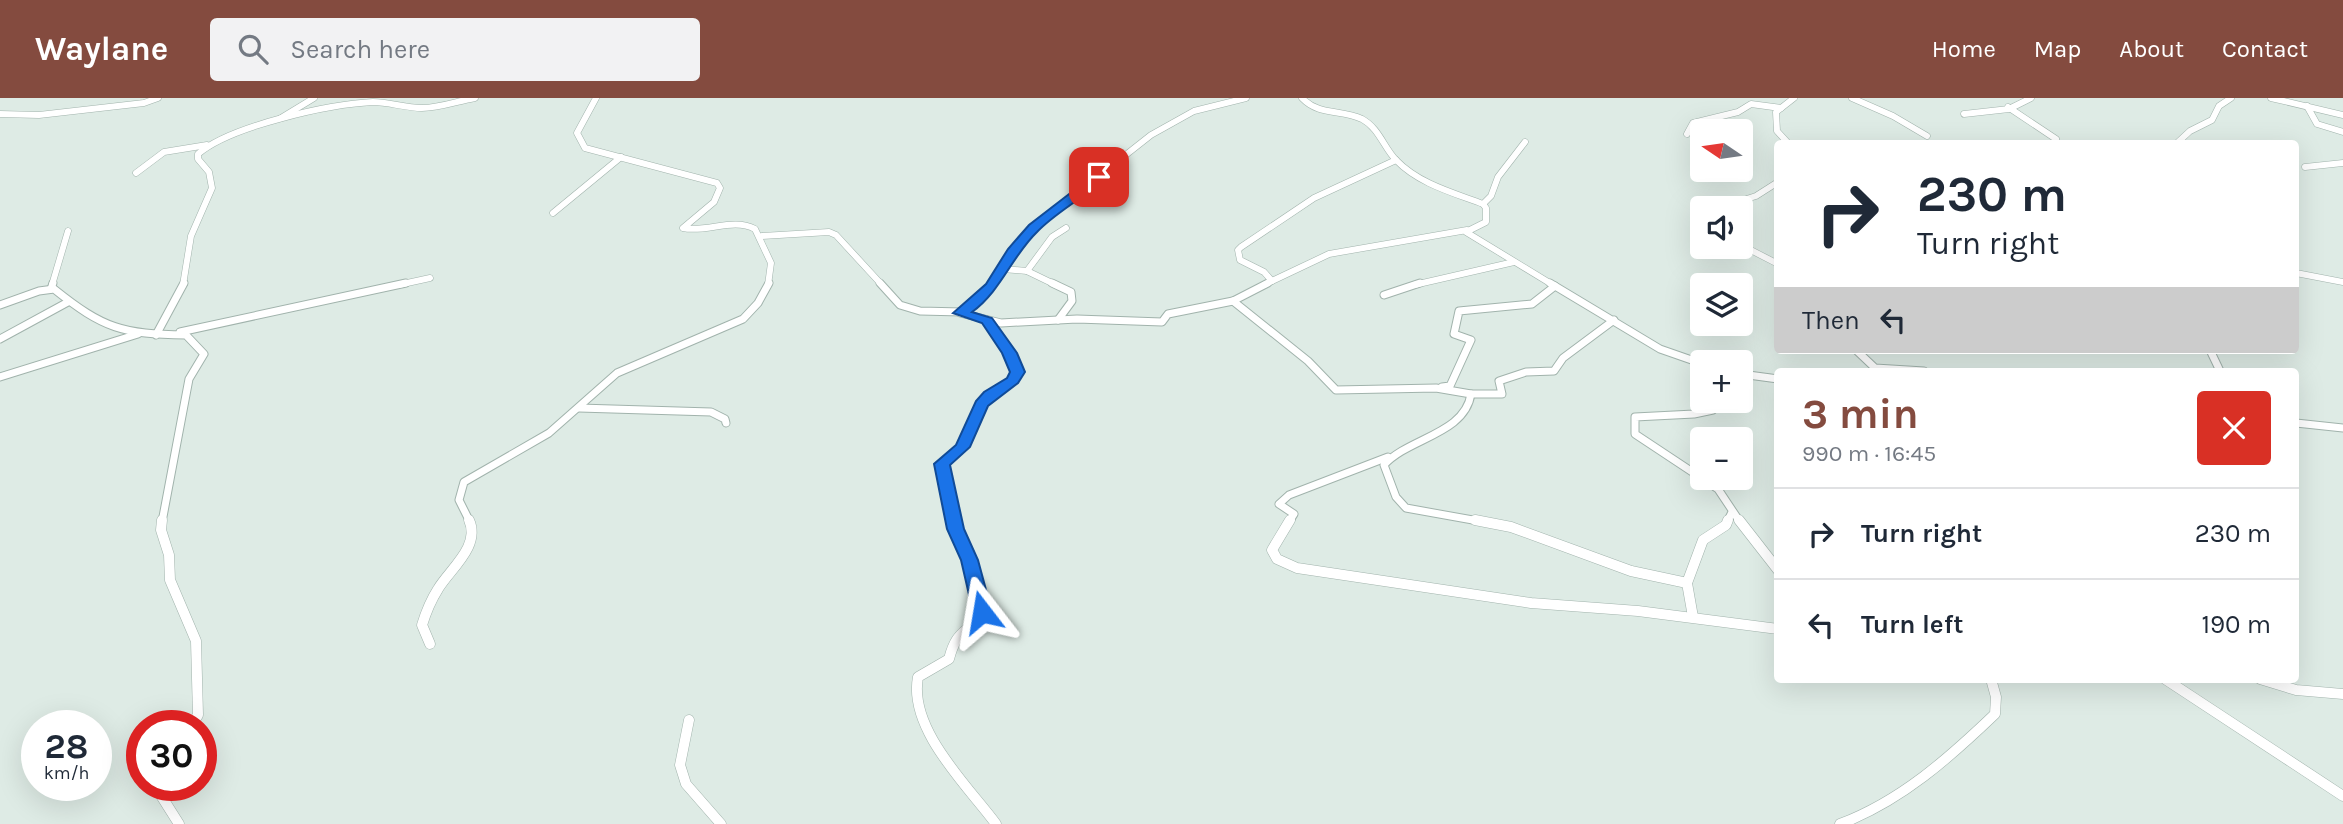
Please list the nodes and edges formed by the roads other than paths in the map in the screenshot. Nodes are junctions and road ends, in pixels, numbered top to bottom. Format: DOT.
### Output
graph roads {
  1 [pos="158,98"];
  2 [pos="314,98"];
  3 [pos="475,98"];
  4 [pos="596,98"];
  5 [pos="1246,98"];
  6 [pos="1302,98"];
  7 [pos="1794,98"];
  8 [pos="1852,98"];
  9 [pos="2031,98"];
  10 [pos="2231,98"];
  11 [pos="2271,98"];
  12 [pos="2307,106"];
  13 [pos="2008,107"];
  14 [pos="1781,108"];
  15 [pos="0,114"];
  16 [pos="1964,114"];
  17 [pos="2343,115"];
  18 [pos="279,120"];
  19 [pos="2343,132"];
  20 [pos="1687,134"];
  21 [pos="1927,136"];
  22 [pos="2056,139"];
  23 [pos="1785,140"];
  24 [pos="2180,140"];
  25 [pos="1525,142"];
  26 [pos="207,145"];
  27 [pos="621,157"];
  28 [pos="1396,160"];
  29 [pos="2343,163"];
  30 [pos="2305,167"];
  31 [pos="136,173"];
  32 [pos="1774,185"];
  33 [pos="1753,197"];
  34 [pos="1483,204"];
  35 [pos="553,213"];
  36 [pos="1066,228"];
  37 [pos="1467,230"];
  38 [pos="68,231"];
  39 [pos="762,236"];
  40 [pos="1753,250"];
  41 [pos="1774,261"];
  42 [pos="1514,262"];
  43 [pos="1003,269"];
  44 [pos="1027,271"];
  45 [pos="2299,274"];
  46 [pos="430,278"];
  47 [pos="1272,281"];
  48 [pos="2343,282"];
  49 [pos="1555,286"];
  50 [pos="51,289"];
  51 [pos="1384,295"];
  52 [pos="1233,301"];
  53 [pos="68,302"];
  54 [pos="0,305"];
  55 [pos="960,313"];
  56 [pos="987,320"];
  57 [pos="1058,320"];
  58 [pos="1614,320"];
  59 [pos="138,334"];
  60 [pos="167,334"];
  61 [pos="156,335"];
  62 [pos="0,339"];
  63 [pos="1860,354"];
  64 [pos="1690,359"];
  65 [pos="1874,368"];
  66 [pos="1753,376"];
  67 [pos="0,377"];
  68 [pos="1774,378"];
  69 [pos="1436,388"];
  70 [pos="1471,394"];
  71 [pos="579,408"];
  72 [pos="1703,413"];
  73 [pos="2299,422"];
  74 [pos="726,423"];
  75 [pos="2343,428"];
  76 [pos="1388,457"];
  77 [pos="1732,512"];
  78 [pos="1774,565"];
  79 [pos="1687,583"];
  80 [pos="1693,617"];
  81 [pos="1774,628"];
  82 [pos="430,644"];
  83 [pos="1992,683"];
  84 [pos="2171,683"];
  85 [pos="2273,683"];
  86 [pos="2343,694"];
  87 [pos="198,710"];
  88 [pos="689,720"];
  89 [pos="2343,796"];
  90 [pos="164,801"];
  91 [pos="179,824"];
  92 [pos="721,824"];
  93 [pos="996,824"];
  94 [pos="1840,824"];
  1 -- 15 [label="street"];
  2 -- 18 [label="street"];
  3 -- 18 [label="street"];
  4 -- 27 [label="street"];
  5 -- 43 [label="street"];
  6 -- 28 [label="street"];
  7 -- 14 [label="street"];
  8 -- 21 [label="street"];
  9 -- 13 [label="street"];
  10 -- 24 [label="street"];
  11 -- 12 [label="street"];
  12 -- 17 [label="street"];
  12 -- 19 [label="street"];
  13 -- 16 [label="street"];
  13 -- 22 [label="street"];
  14 -- 20 [label="street"];
  14 -- 23 [label="street"];
  18 -- 26 [label="street"];
  25 -- 34 [label="street"];
  26 -- 31 [label="street"];
  26 -- 61 [label="street"];
  27 -- 35 [label="street"];
  27 -- 39 [label="street"];
  28 -- 34 [label="street"];
  28 -- 47 [label="street"];
  29 -- 30 [label="street"];
  32 -- 33 [label="street"];
  34 -- 37 [label="street"];
  36 -- 44 [label="street"];
  37 -- 42 [label="street"];
  37 -- 47 [label="street"];
  38 -- 50 [label="street"];
  39 -- 55 [label="street"];
  39 -- 71 [label="street"];
  40 -- 41 [label="street"];
  42 -- 49 [label="street"];
  42 -- 51 [label="street"];
  43 -- 44 [label="street"];
  43 -- 55 [label="street"];
  44 -- 57 [label="street"];
  45 -- 48 [label="street"];
  46 -- 60 [label="street"];
  47 -- 52 [label="street"];
  49 -- 58 [label="street"];
  49 -- 69 [label="street"];
  50 -- 53 [label="street"];
  50 -- 54 [label="street"];
  52 -- 57 [label="street"];
  52 -- 69 [label="street"];
  53 -- 59 [label="street"];
  53 -- 62 [label="street"];
  55 -- 56 [label="street"];
  56 -- 57 [label="street"];
  56 -- 93 [label="street"];
  58 -- 64 [label="street"];
  58 -- 70 [label="street"];
  59 -- 61 [label="street"];
  59 -- 67 [label="street"];
  60 -- 61 [label="street"];
  60 -- 87 [label="street"];
  63 -- 65 [label="street"];
  66 -- 68 [label="street"];
  69 -- 70 [label="street"];
  70 -- 76 [label="street"];
  71 -- 74 [label="street"];
  71 -- 82 [label="street"];
  72 -- 77 [label="street"];
  73 -- 75 [label="street"];
  76 -- 79 [label="street"];
  76 -- 80 [label="street"];
  77 -- 78 [label="street"];
  77 -- 79 [label="street"];
  79 -- 80 [label="street"];
  80 -- 81 [label="street"];
  83 -- 94 [label="street"];
  84 -- 89 [label="street"];
  85 -- 86 [label="street"];
  88 -- 92 [label="street"];
  90 -- 91 [label="street"];
}
